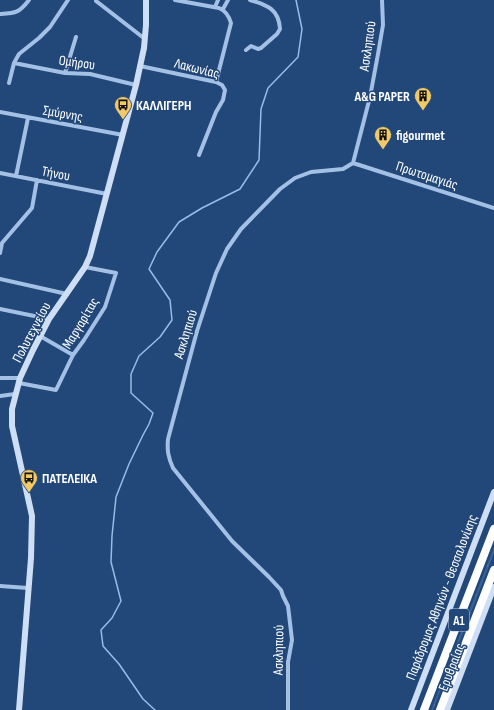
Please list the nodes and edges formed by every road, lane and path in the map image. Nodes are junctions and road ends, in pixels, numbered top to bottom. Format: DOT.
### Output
graph roads {
  1 [pos="29,0"];
  2 [pos="68,0"];
  3 [pos="146,0"];
  4 [pos="175,0"];
  5 [pos="218,0"];
  6 [pos="228,0"];
  7 [pos="250,0"];
  8 [pos="382,0"];
  9 [pos="96,1"];
  10 [pos="215,7"];
  11 [pos="223,9"];
  12 [pos="0,14"];
  13 [pos="76,37"];
  14 [pos="144,39"];
  15 [pos="246,50"];
  16 [pos="14,63"];
  17 [pos="140,66"];
  18 [pos="65,73"];
  19 [pos="216,82"];
  20 [pos="9,83"];
  21 [pos="136,85"];
  22 [pos="0,112"];
  23 [pos="28,118"];
  24 [pos="123,135"];
  25 [pos="199,156"];
  26 [pos="353,163"];
  27 [pos="0,173"];
  28 [pos="16,176"];
  29 [pos="37,180"];
  30 [pos="107,194"];
  31 [pos="494,208"];
  32 [pos="0,253"];
  33 [pos="85,267"];
  34 [pos="0,279"];
  35 [pos="67,294"];
  36 [pos="0,309"];
  37 [pos="49,319"];
  38 [pos="40,336"];
  39 [pos="73,355"];
  40 [pos="0,378"];
  41 [pos="19,380"];
  42 [pos="15,394"];
  43 [pos="0,396"];
  44 [pos="494,492"];
  45 [pos="494,529"];
  46 [pos="494,570"];
  47 [pos="0,586"];
  48 [pos="494,587"];
  49 [pos="28,588"];
  50 [pos="19,710"];
  51 [pos="288,710"];
  52 [pos="411,710"];
  53 [pos="424,710"];
  54 [pos="440,710"];
  55 [pos="447,710"];
  1 -- 12 [label="street"];
  2 -- 16 [label="street"];
  3 -- 14 [label="street, Πολυτεχνείου"];
  4 -- 10 [label="street"];
  5 -- 10 [label="street"];
  6 -- 11 [label="street"];
  7 -- 15 [label="street"];
  8 -- 26 [label="street, Ασκληπιού"];
  9 -- 14 [label="street"];
  10 -- 11 [label="street"];
  11 -- 19 [label="street"];
  13 -- 18 [label="street"];
  14 -- 17 [label="street, Πολυτεχνείου"];
  16 -- 18 [label="street, Ομήρου"];
  16 -- 20 [label="street"];
  17 -- 19 [label="street, Λακωνίας"];
  17 -- 21 [label="street, Πολυτεχνείου"];
  18 -- 21 [label="street, Ομήρου"];
  19 -- 25 [label="street, Λακωνίας"];
  21 -- 24 [label="street, Πολυτεχνείου"];
  22 -- 23 [label="street, Σμύρνης"];
  23 -- 24 [label="street, Σμύρνης"];
  23 -- 28 [label="street"];
  24 -- 30 [label="street, Πολυτεχνείου"];
  26 -- 31 [label="street, Πρωτομαγιάς"];
  26 -- 51 [label="street, Ασκληπιού"];
  27 -- 28 [label="street, Τήνου"];
  28 -- 29 [label="street, Τήνου"];
  29 -- 30 [label="street, Τήνου"];
  29 -- 32 [label="street"];
  30 -- 33 [label="street, Πολυτεχνείου"];
  33 -- 35 [label="street, Πολυτεχνείου"];
  33 -- 39 [label="street, Μαργαρίτας"];
  34 -- 35 [label="street"];
  35 -- 37 [label="street, Πολυτεχνείου"];
  36 -- 37 [label="street"];
  37 -- 38 [label="street, Πολυτεχνείου"];
  38 -- 39 [label="street"];
  38 -- 41 [label="street, Πολυτεχνείου"];
  39 -- 41 [label="street, Μαργαρίτας"];
  40 -- 41 [label="street"];
  41 -- 42 [label="street, Πολυτεχνείου"];
  42 -- 43 [label="street"];
  42 -- 49 [label="street, Πολυτεχνείου"];
  44 -- 52 [label="street, Παράδρομος Αθηνών - Θεσσαλονίκης"];
  45 -- 53 [label="highway, Α1"];
  46 -- 54 [label="highway, Α1"];
  47 -- 49 [label="street"];
  48 -- 55 [label="street, Ερυθραίας"];
  49 -- 50 [label="street, Πολυτεχνείου"];
}
